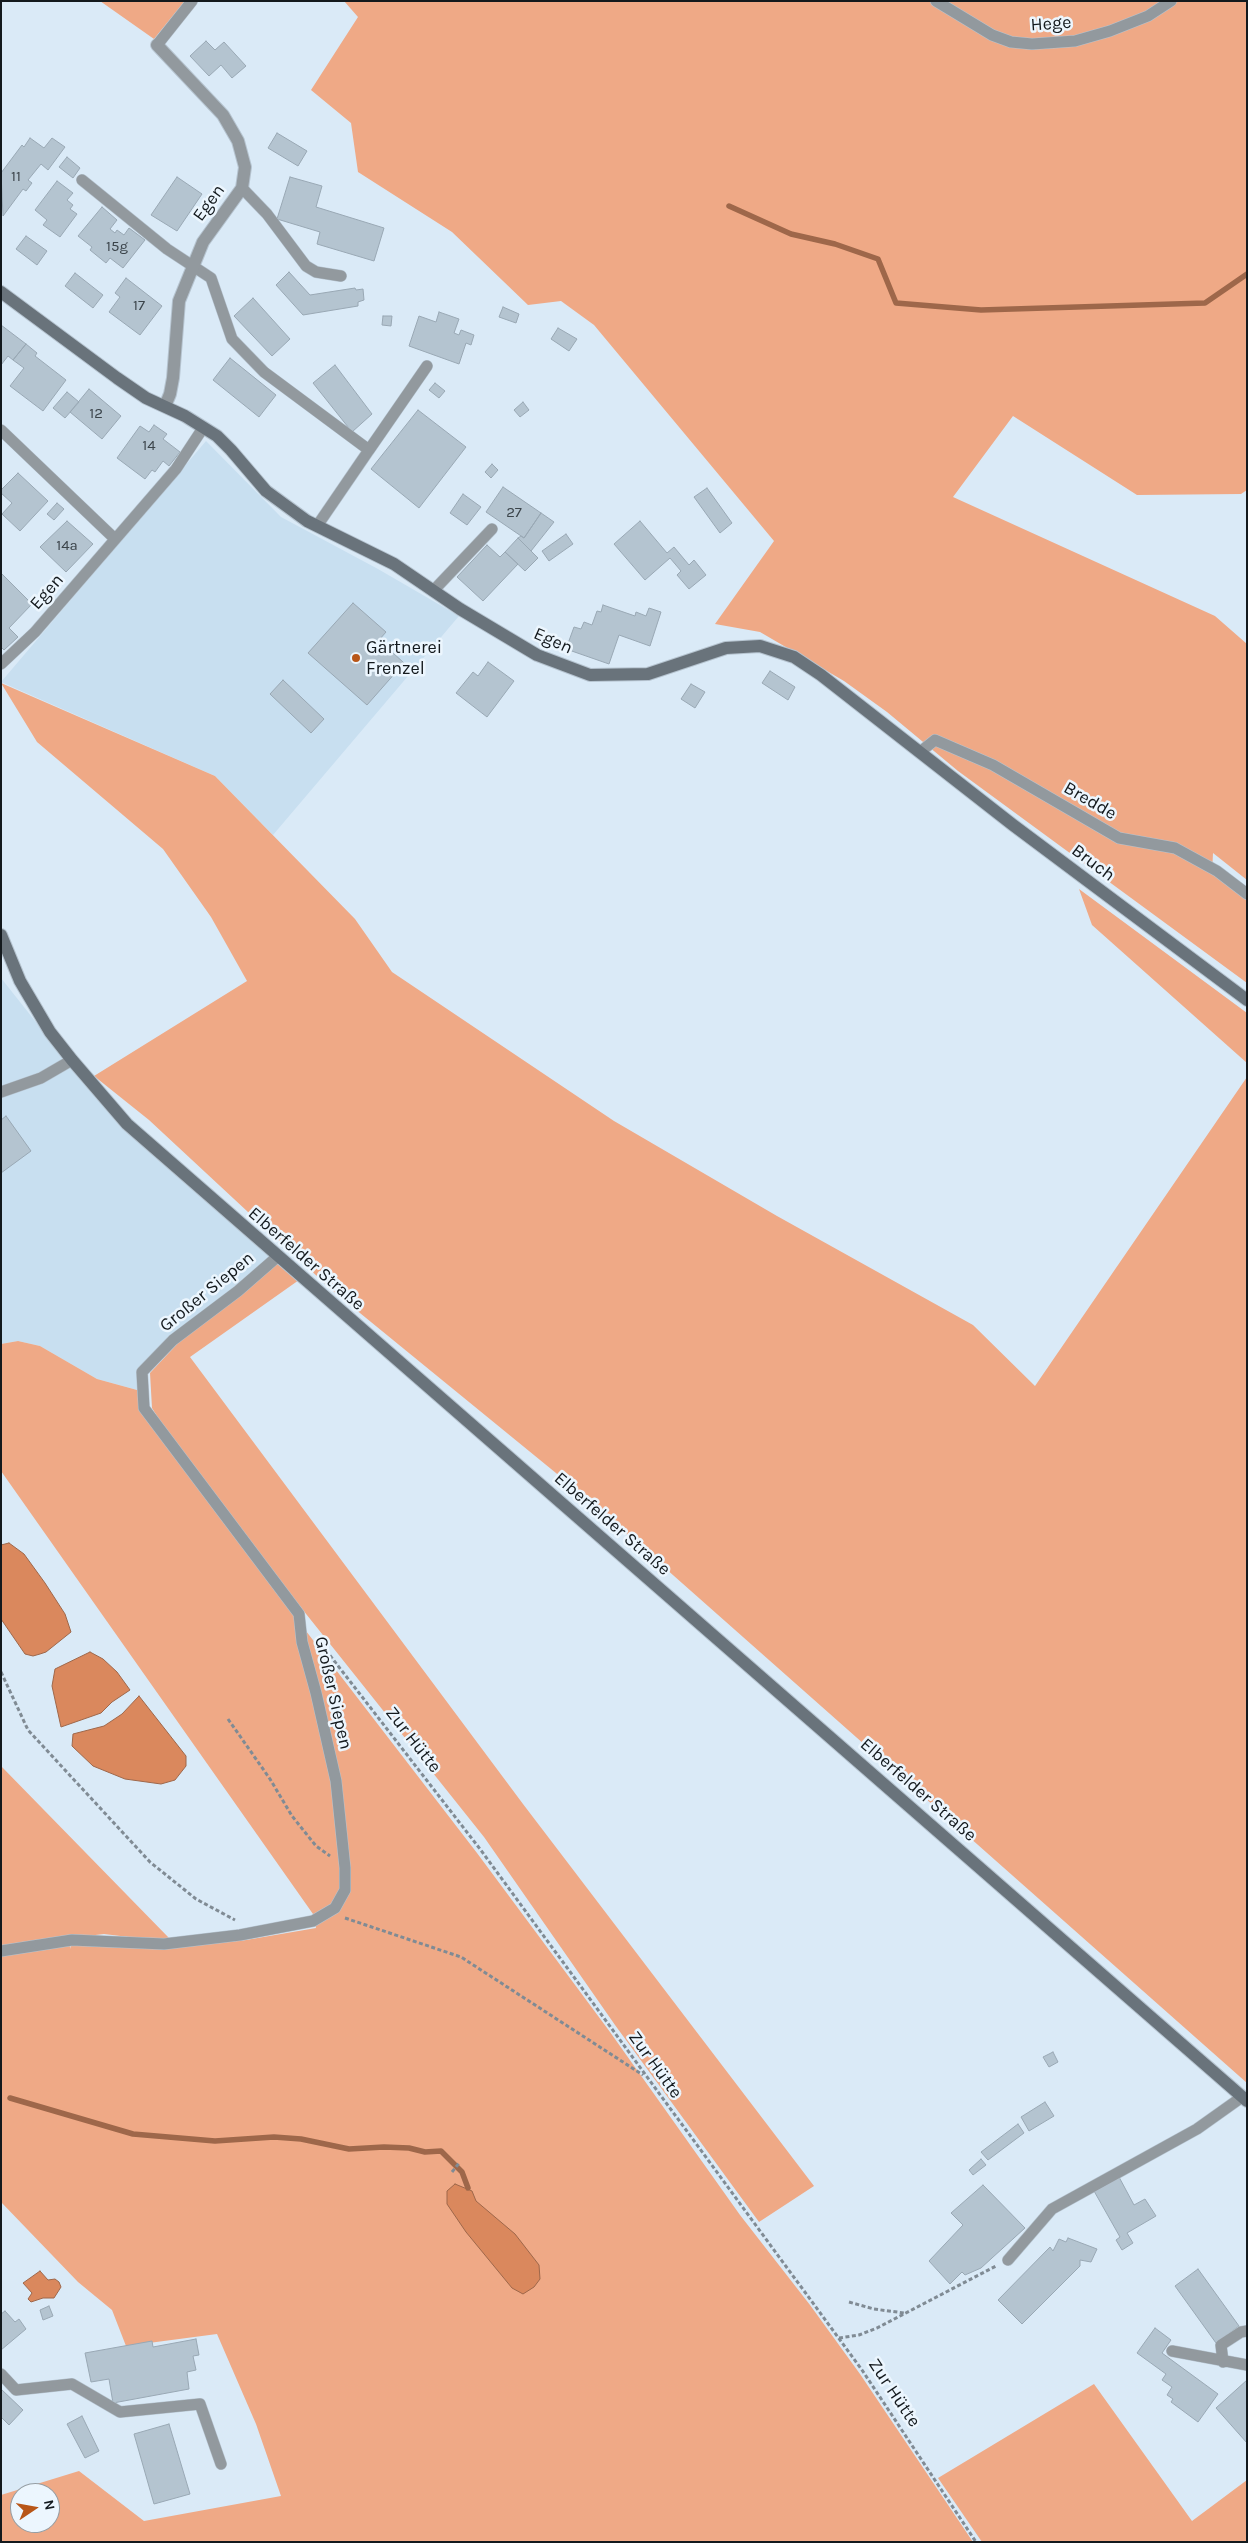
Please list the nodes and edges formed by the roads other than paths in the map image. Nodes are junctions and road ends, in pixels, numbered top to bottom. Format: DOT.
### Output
graph roads {
  1 [pos="192,1"];
  2 [pos="936,1"];
  3 [pos="1171,1"];
  4 [pos="157,45"];
  5 [pos="82,180"];
  6 [pos="242,188"];
  7 [pos="192,265"];
  8 [pos="341,276"];
  9 [pos="1,292"];
  10 [pos="427,366"];
  11 [pos="164,406"];
  12 [pos="203,428"];
  13 [pos="1,430"];
  14 [pos="369,450"];
  15 [pos="317,526"];
  16 [pos="492,529"];
  17 [pos="115,539"];
  18 [pos="433,591"];
  19 [pos="1,664"];
  20 [pos="920,752"];
  21 [pos="1247,894"];
  22 [pos="1,935"];
  23 [pos="1247,1000"];
  24 [pos="72,1060"];
  25 [pos="1,1092"];
  26 [pos="277,1257"];
  27 [pos="1,1951"];
  28 [pos="1244,2099"];
  29 [pos="1008,2260"];
  30 [pos="1247,2331"];
  31 [pos="1172,2351"];
  32 [pos="1223,2362"];
  33 [pos="1247,2365"];
  34 [pos="1,2374"];
  35 [pos="221,2464"];
  1 -- 4 [label="lane"];
  2 -- 3 [label="lane, Hege"];
  4 -- 6 [label="street, Egen"];
  5 -- 7 [label="lane"];
  6 -- 7 [label="street, Egen"];
  6 -- 8 [label="lane"];
  7 -- 11 [label="street, Egen"];
  7 -- 14 [label="lane"];
  9 -- 11 [label="main road, Egen"];
  10 -- 14 [label="lane"];
  11 -- 12 [label="main road, Egen"];
  12 -- 15 [label="main road, Egen"];
  12 -- 17 [label="lane, Egen"];
  13 -- 17 [label="lane"];
  14 -- 15 [label="lane"];
  15 -- 18 [label="main road, Egen"];
  16 -- 18 [label="lane"];
  17 -- 19 [label="lane, Egen"];
  18 -- 20 [label="main road, Egen"];
  20 -- 21 [label="lane, Bredde"];
  20 -- 23 [label="main road, Bruch"];
  22 -- 24 [label="main road, Elberfelder Straße"];
  24 -- 25 [label="lane"];
  24 -- 26 [label="main road, Elberfelder Straße"];
  26 -- 27 [label="lane, Großer Siepen"];
  26 -- 28 [label="main road, Elberfelder Straße"];
  28 -- 29 [label="lane"];
  30 -- 32 [label="lane"];
  31 -- 32 [label="lane"];
  32 -- 33 [label="lane"];
  34 -- 35 [label="lane"];
}
